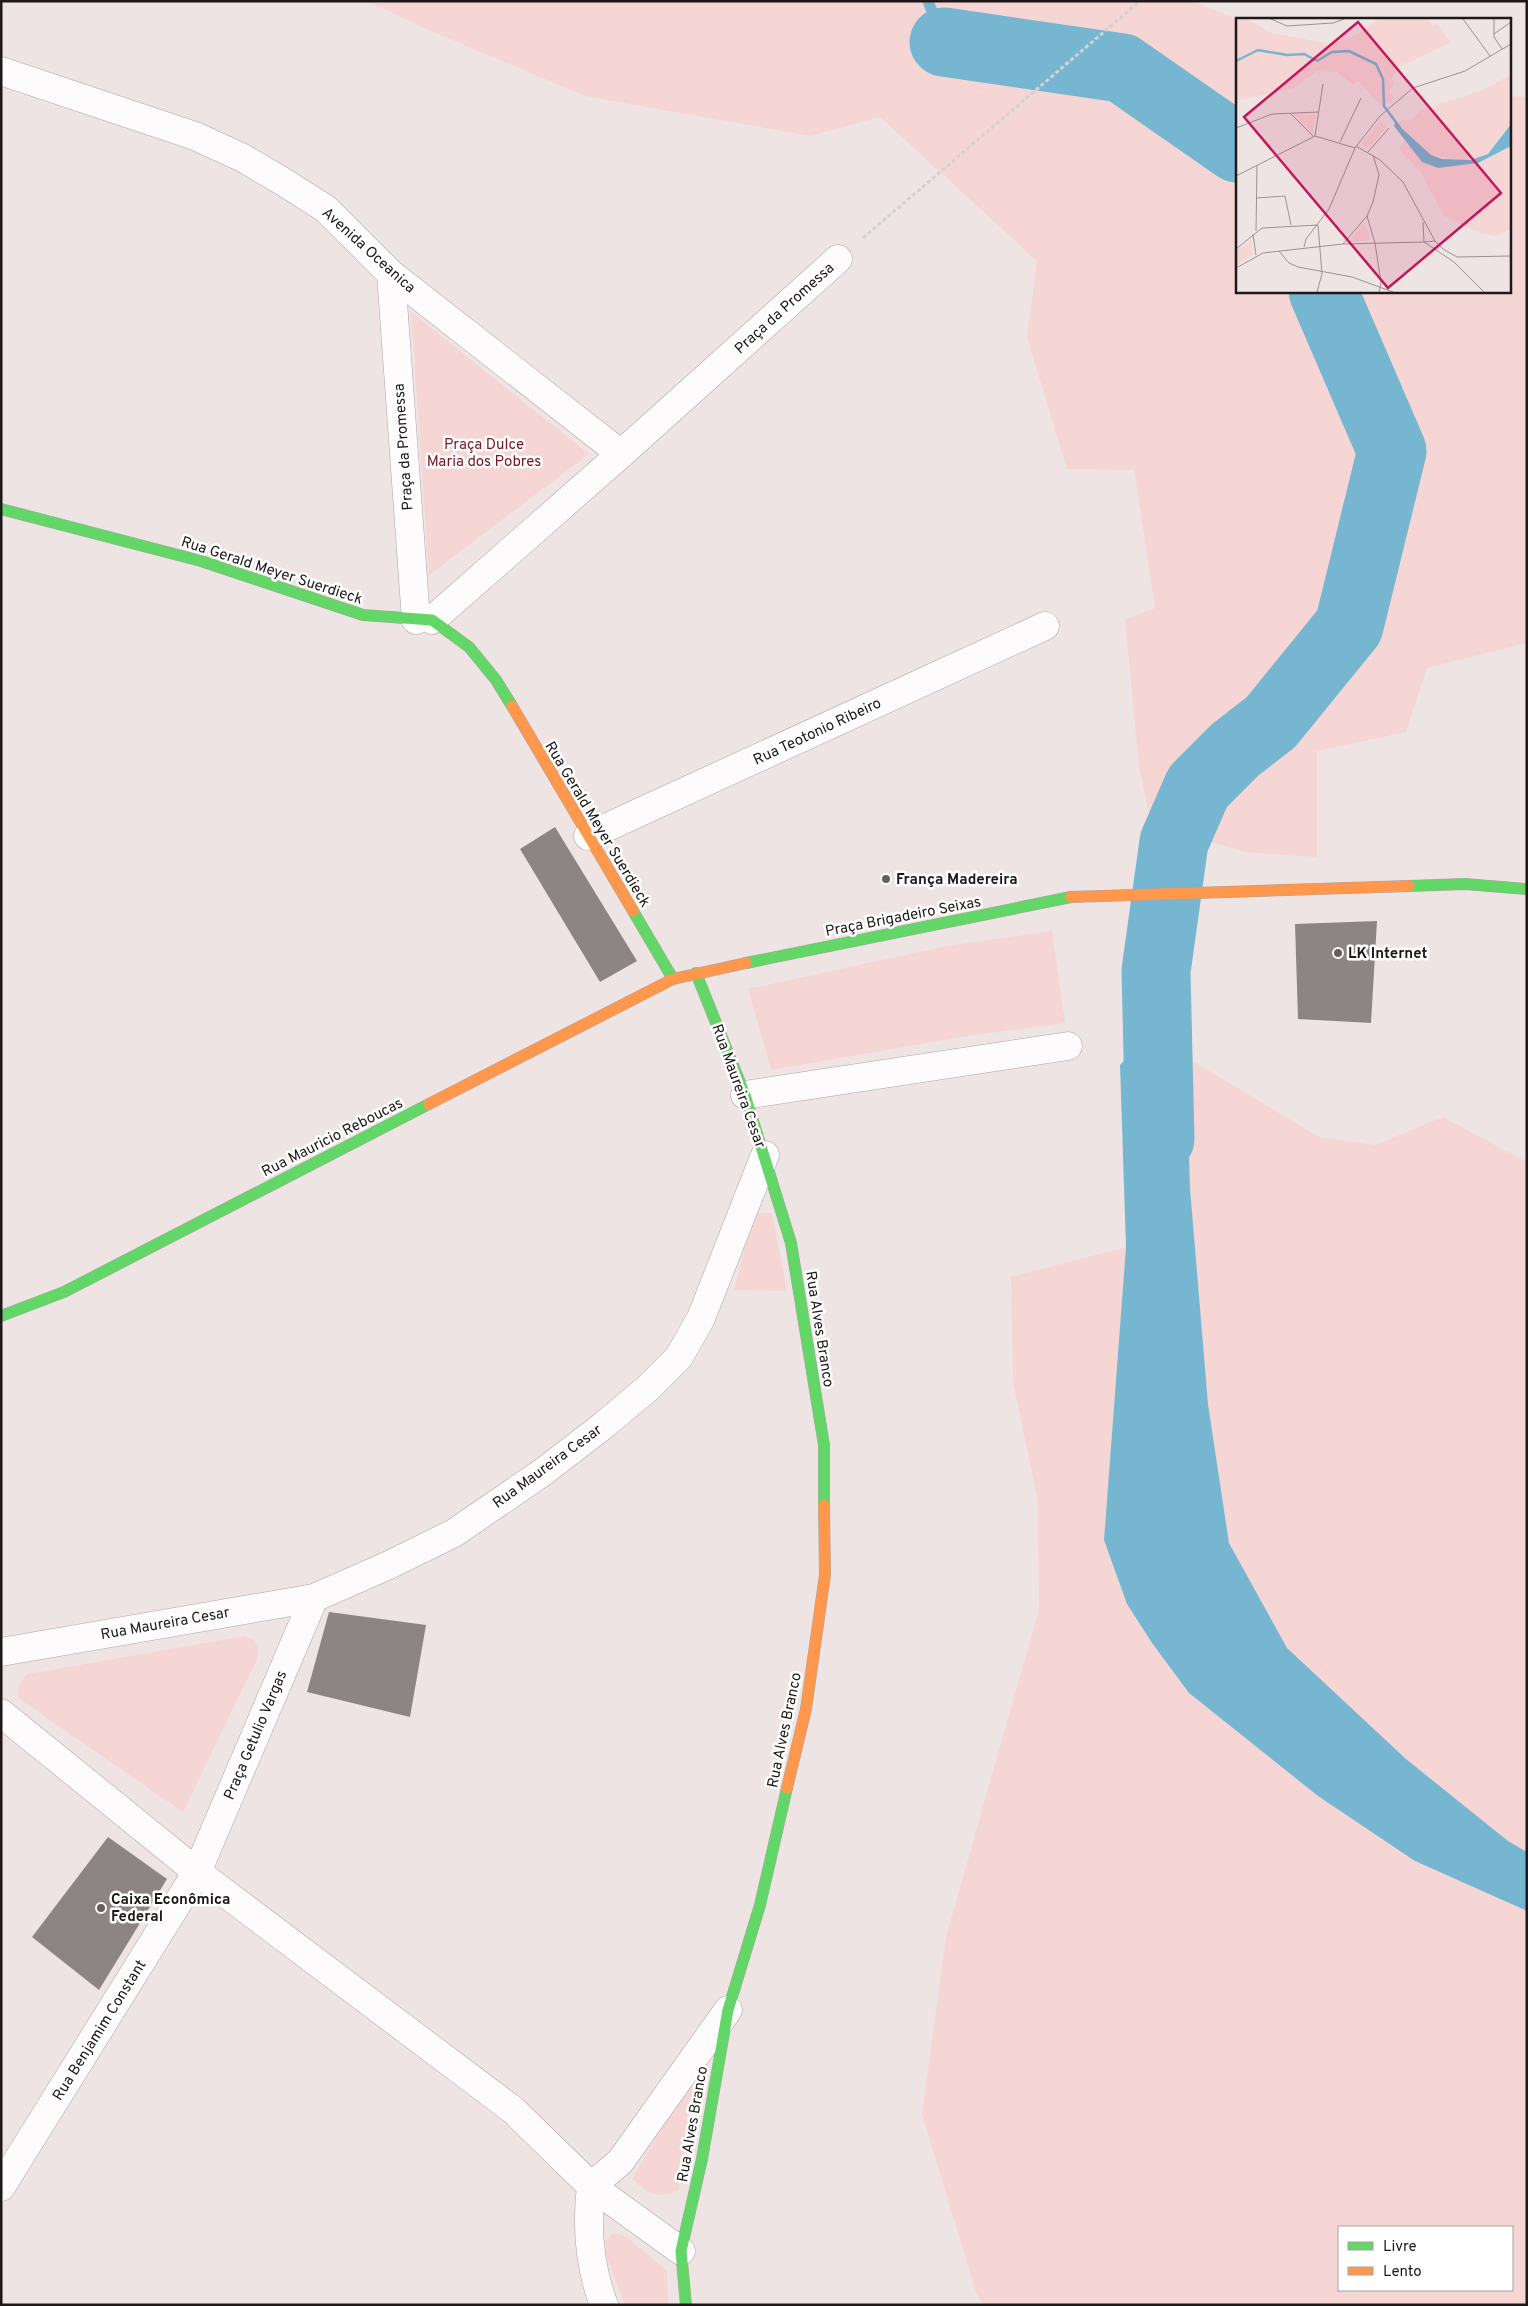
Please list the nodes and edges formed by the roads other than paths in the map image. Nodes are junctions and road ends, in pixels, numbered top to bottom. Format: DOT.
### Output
graph roads {
  1 [pos="1,71"];
  2 [pos="838,259"];
  3 [pos="391,274"];
  4 [pos="621,454"];
  5 [pos="1,509"];
  6 [pos="424,620"];
  7 [pos="1045,626"];
  8 [pos="588,836"];
  9 [pos="1527,889"];
  10 [pos="696,973"];
  11 [pos="673,980"];
  12 [pos="1068,1046"];
  13 [pos="745,1095"];
  14 [pos="765,1155"];
  15 [pos="1,1316"];
  16 [pos="314,1598"];
  17 [pos="1,1652"];
  18 [pos="1,1713"];
  19 [pos="197,1872"];
  20 [pos="728,2010"];
  21 [pos="591,2186"];
  22 [pos="1,2187"];
  23 [pos="680,2251"];
  24 [pos="604,2305"];
  25 [pos="686,2305"];
  1 -- 3 [label="street, Avenida Oceanica"];
  2 -- 4 [label="street, Praça da Promessa"];
  3 -- 4 [label="street, Avenida Oceanica"];
  3 -- 6 [label="street, Praça da Promessa"];
  4 -- 6 [label="street, Praça da Promessa"];
  5 -- 6 [label="street, Rua Gerald Meyer Suerdieck"];
  6 -- 8 [label="street, Rua Gerald Meyer Suerdieck"];
  7 -- 8 [label="street, Rua Teotonio Ribeiro"];
  8 -- 11 [label="street, Rua Gerald Meyer Suerdieck"];
  9 -- 10 [label="street, Praça Brigadeiro Seixas"];
  10 -- 11 [label="street, Praça Brigadeiro Seixas"];
  10 -- 13 [label="street, Rua Maureira Cesar"];
  11 -- 15 [label="street, Rua Mauricio Reboucas"];
  12 -- 13 [label="street"];
  13 -- 14 [label="street, Rua Maureira Cesar"];
  14 -- 16 [label="street, Rua Maureira Cesar"];
  14 -- 20 [label="street, Rua Alves Branco"];
  16 -- 17 [label="street, Rua Maureira Cesar"];
  16 -- 19 [label="street, Praça Getulio Vargas"];
  18 -- 19 [label="street"];
  19 -- 21 [label="street"];
  19 -- 22 [label="street, Rua Benjamim Constant"];
  20 -- 21 [label="street"];
  20 -- 23 [label="street, Rua Alves Branco"];
  21 -- 23 [label="street"];
  21 -- 24 [label="street"];
  23 -- 25 [label="street, Rua Alves Branco"];
}
